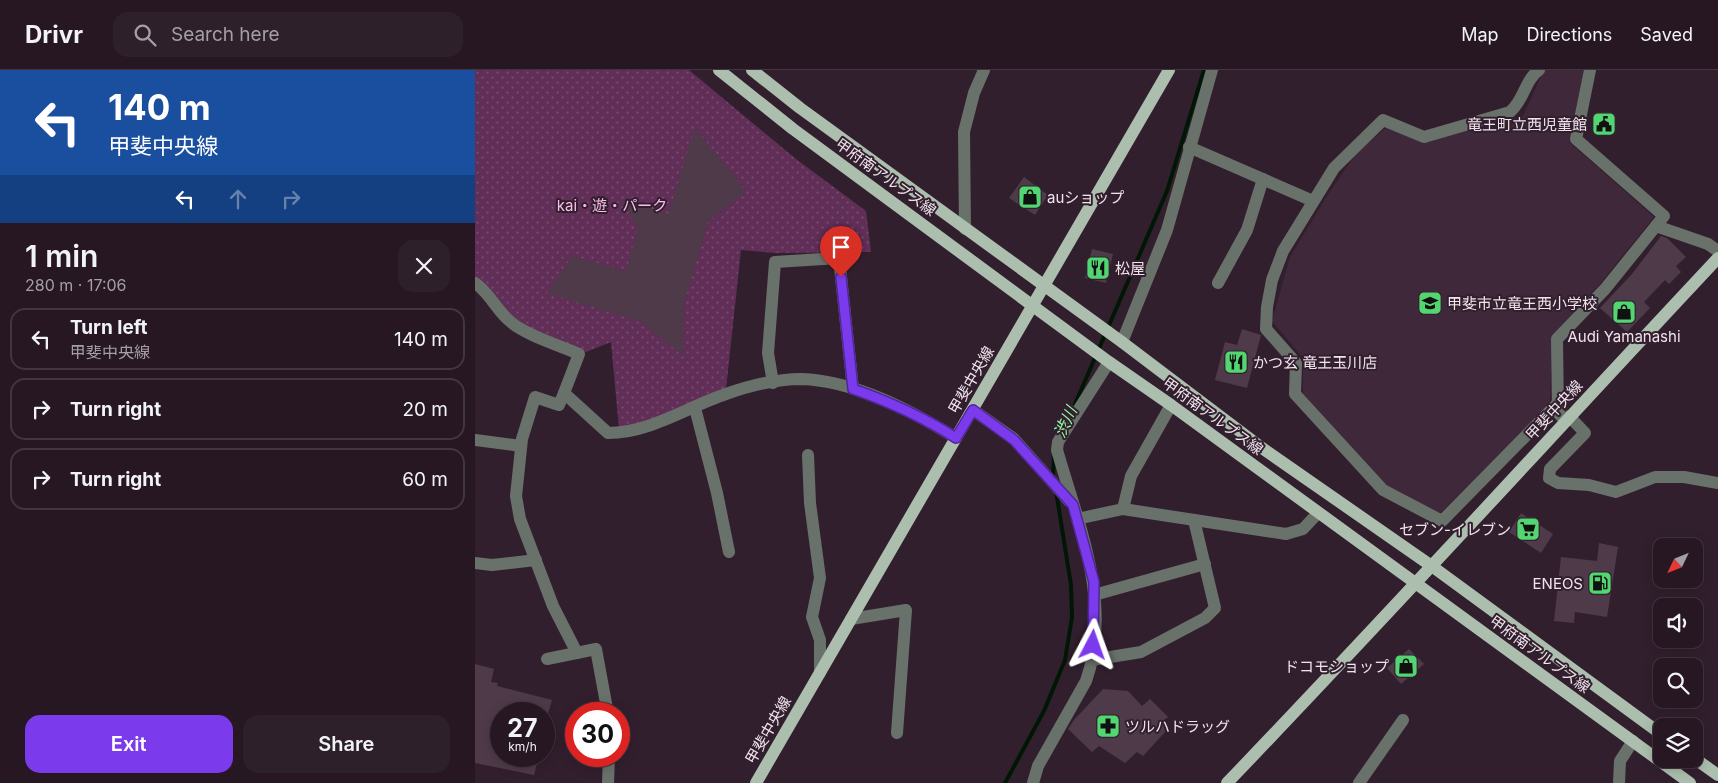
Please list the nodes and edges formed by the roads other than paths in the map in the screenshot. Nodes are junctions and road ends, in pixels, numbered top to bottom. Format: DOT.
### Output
graph roads {
  1 [pos="719,70"];
  2 [pos="752,70"];
  3 [pos="984,70"];
  4 [pos="1169,70"];
  5 [pos="1212,70"];
  6 [pos="1539,70"];
  7 [pos="1590,70"];
  8 [pos="1189,147"];
  9 [pos="1263,179"];
  10 [pos="1313,201"];
  11 [pos="1656,226"];
  12 [pos="965,228"];
  13 [pos="1718,251"];
  14 [pos="1718,258"];
  15 [pos="475,283"];
  16 [pos="1218,283"];
  17 [pos="1045,287"];
  18 [pos="1033,306"];
  19 [pos="1122,342"];
  20 [pos="1109,362"];
  21 [pos="773,383"];
  22 [pos="853,389"];
  23 [pos="564,393"];
  24 [pos="1558,403"];
  25 [pos="1171,405"];
  26 [pos="695,408"];
  27 [pos="973,410"];
  28 [pos="1567,418"];
  29 [pos="956,438"];
  30 [pos="475,440"];
  31 [pos="521,446"];
  32 [pos="808,455"];
  33 [pos="1718,483"];
  34 [pos="1073,505"];
  35 [pos="1123,509"];
  36 [pos="1318,512"];
  37 [pos="1077,519"];
  38 [pos="1194,520"];
  39 [pos="729,552"];
  40 [pos="536,560"];
  41 [pos="475,563"];
  42 [pos="1205,564"];
  43 [pos="1433,566"];
  44 [pos="1415,584"];
  45 [pos="1094,595"];
  46 [pos="851,619"];
  47 [pos="577,653"];
  48 [pos="547,659"];
  49 [pos="1092,660"];
  50 [pos="820,673"];
  51 [pos="606,702"];
  52 [pos="1403,720"];
  53 [pos="1653,728"];
  54 [pos="897,733"];
  55 [pos="1633,741"];
  56 [pos="1703,764"];
  57 [pos="609,767"];
  58 [pos="1718,775"];
  59 [pos="608,783"];
  60 [pos="756,783"];
  61 [pos="1033,783"];
  62 [pos="1227,783"];
  63 [pos="1359,783"];
  64 [pos="1619,783"];
  65 [pos="1690,783"];
  1 -- 18 [label="main road, 甲府南アルプス線"];
  2 -- 12 [label="main road, 甲府南アルプス線"];
  3 -- 12 [label="street"];
  4 -- 17 [label="main road, 甲斐中央線"];
  5 -- 8 [label="street"];
  6 -- 10 [label="street"];
  7 -- 11 [label="street"];
  8 -- 9 [label="street"];
  8 -- 19 [label="street"];
  9 -- 10 [label="street"];
  9 -- 16 [label="street"];
  10 -- 24 [label="street"];
  11 -- 13 [label="street"];
  11 -- 24 [label="street"];
  12 -- 17 [label="main road, 甲府南アルプス線"];
  14 -- 28 [label="main road, 甲斐中央線"];
  15 -- 23 [label="street"];
  17 -- 18 [label="main road, 甲斐中央線"];
  17 -- 19 [label="main road, 甲府南アルプス線"];
  18 -- 20 [label="main road, 甲府南アルプス線"];
  18 -- 27 [label="main road, 甲斐中央線"];
  19 -- 43 [label="main road, 甲府南アルプス線"];
  20 -- 25 [label="main road, 甲府南アルプス線"];
  20 -- 34 [label="street"];
  21 -- 22 [label="street"];
  21 -- 22 [label="street"];
  21 -- 26 [label="street"];
  22 -- 29 [label="street"];
  23 -- 26 [label="street"];
  23 -- 31 [label="street"];
  24 -- 28 [label="street"];
  25 -- 35 [label="street"];
  25 -- 36 [label="main road, 甲府南アルプス線"];
  26 -- 39 [label="street"];
  27 -- 29 [label="main road, 甲斐中央線"];
  27 -- 34 [label="street"];
  28 -- 33 [label="street"];
  28 -- 43 [label="main road, 甲斐中央線"];
  29 -- 46 [label="main road, 甲斐中央線"];
  30 -- 31 [label="street"];
  31 -- 40 [label="street"];
  32 -- 50 [label="street"];
  34 -- 37 [label="street"];
  35 -- 37 [label="street"];
  35 -- 38 [label="street"];
  36 -- 38 [label="street"];
  36 -- 44 [label="main road, 甲府南アルプス線"];
  37 -- 45 [label="street"];
  38 -- 42 [label="street"];
  40 -- 41 [label="street"];
  40 -- 47 [label="street"];
  42 -- 45 [label="street"];
  42 -- 49 [label="street"];
  43 -- 44 [label="main road, 甲斐中央線"];
  43 -- 53 [label="main road, 甲府南アルプス線"];
  44 -- 55 [label="main road, 甲府南アルプス線"];
  44 -- 62 [label="main road, 甲斐中央線"];
  45 -- 49 [label="street"];
  46 -- 50 [label="main road, 甲斐中央線"];
  46 -- 54 [label="street"];
  47 -- 48 [label="street"];
  47 -- 51 [label="street"];
  49 -- 61 [label="street"];
  50 -- 60 [label="main road, 甲斐中央線"];
  52 -- 63 [label="street"];
  55 -- 64 [label="street"];
  55 -- 65 [label="main road, 甲府南アルプス線"];
  56 -- 58 [label="main road"];
  57 -- 59 [label="street"];
}
